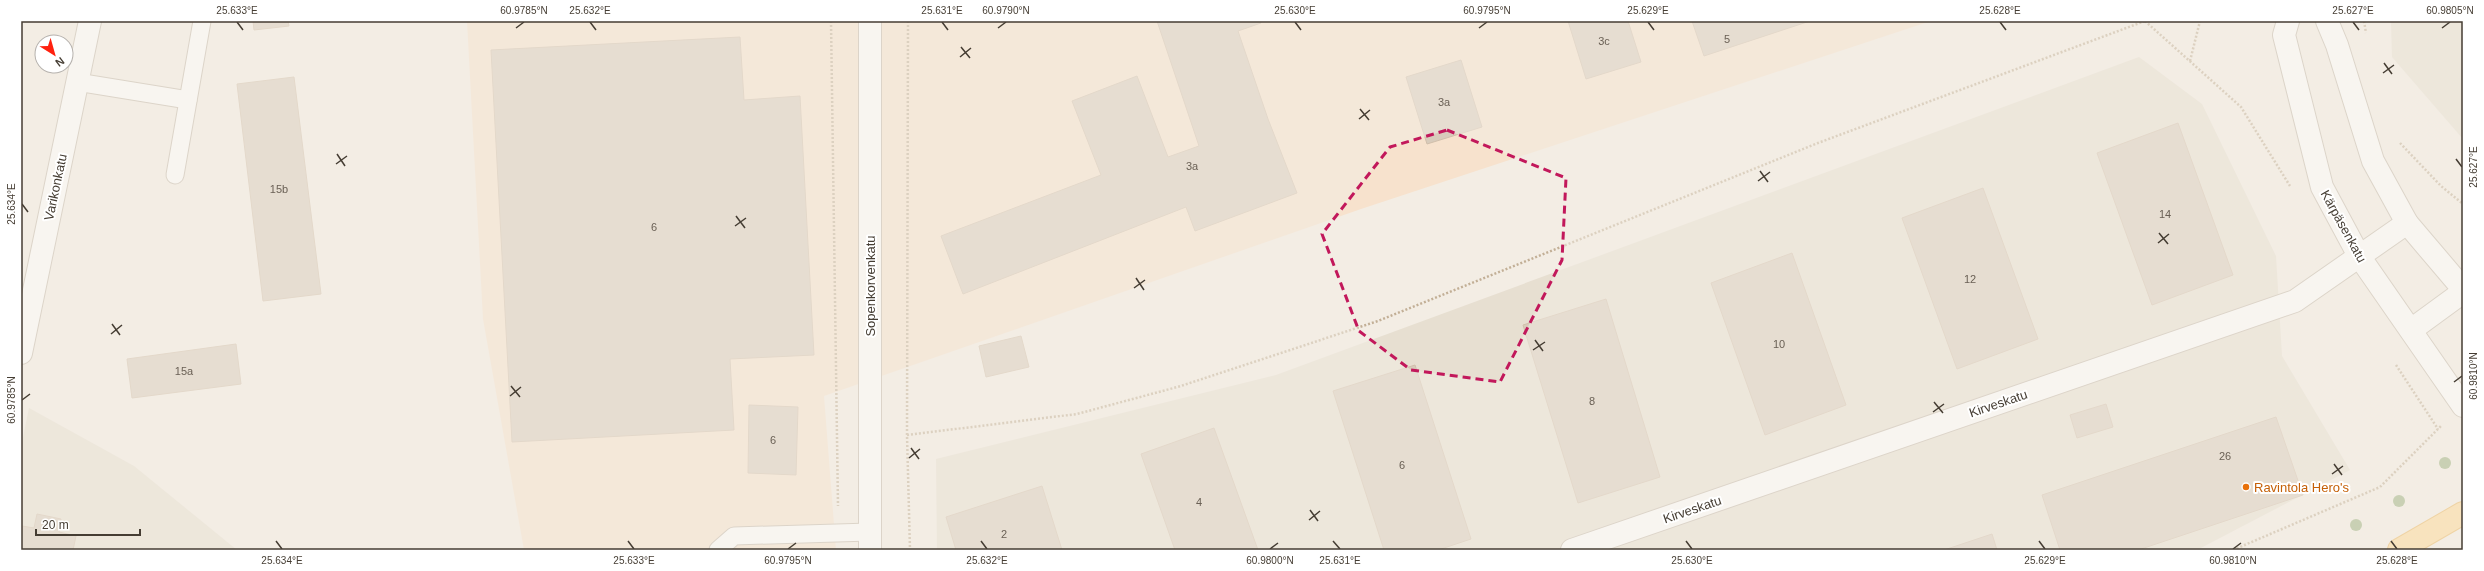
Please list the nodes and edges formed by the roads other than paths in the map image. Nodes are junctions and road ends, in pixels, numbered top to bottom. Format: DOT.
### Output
graph roads {
  1 [pos="90,21"];
  2 [pos="202,21"];
  3 [pos="870,21"];
  4 [pos="2288,21"];
  5 [pos="2327,21"];
  6 [pos="77,82"];
  7 [pos="188,100"];
  8 [pos="175,175"];
  9 [pos="2407,223"];
  10 [pos="2359,256"];
  11 [pos="2463,291"];
  12 [pos="2411,330"];
  13 [pos="21,353"];
  14 [pos="2455,413"];
  15 [pos="2463,513"];
  16 [pos="870,541"];
  17 [pos="718,550"];
  18 [pos="1572,550"];
  19 [pos="2400,550"];
  1 -- 6 [label="street, Varikonkatu"];
  2 -- 7 [label="lane"];
  3 -- 16 [label="street, Sopenkorvenkatu"];
  4 -- 10 [label="street, Kärpäsenkatu"];
  5 -- 9 [label="street"];
  6 -- 7 [label="lane"];
  6 -- 13 [label="street, Varikonkatu"];
  7 -- 8 [label="lane"];
  9 -- 10 [label="street, Kirveskatu"];
  9 -- 11 [label="street"];
  10 -- 12 [label="street, Kärpäsenkatu"];
  10 -- 18 [label="street, Kirveskatu"];
  11 -- 12 [label="street"];
  12 -- 14 [label="street, Kärpäsenkatu"];
  15 -- 19 [label="main road"];
  16 -- 17 [label="lane"];
}
